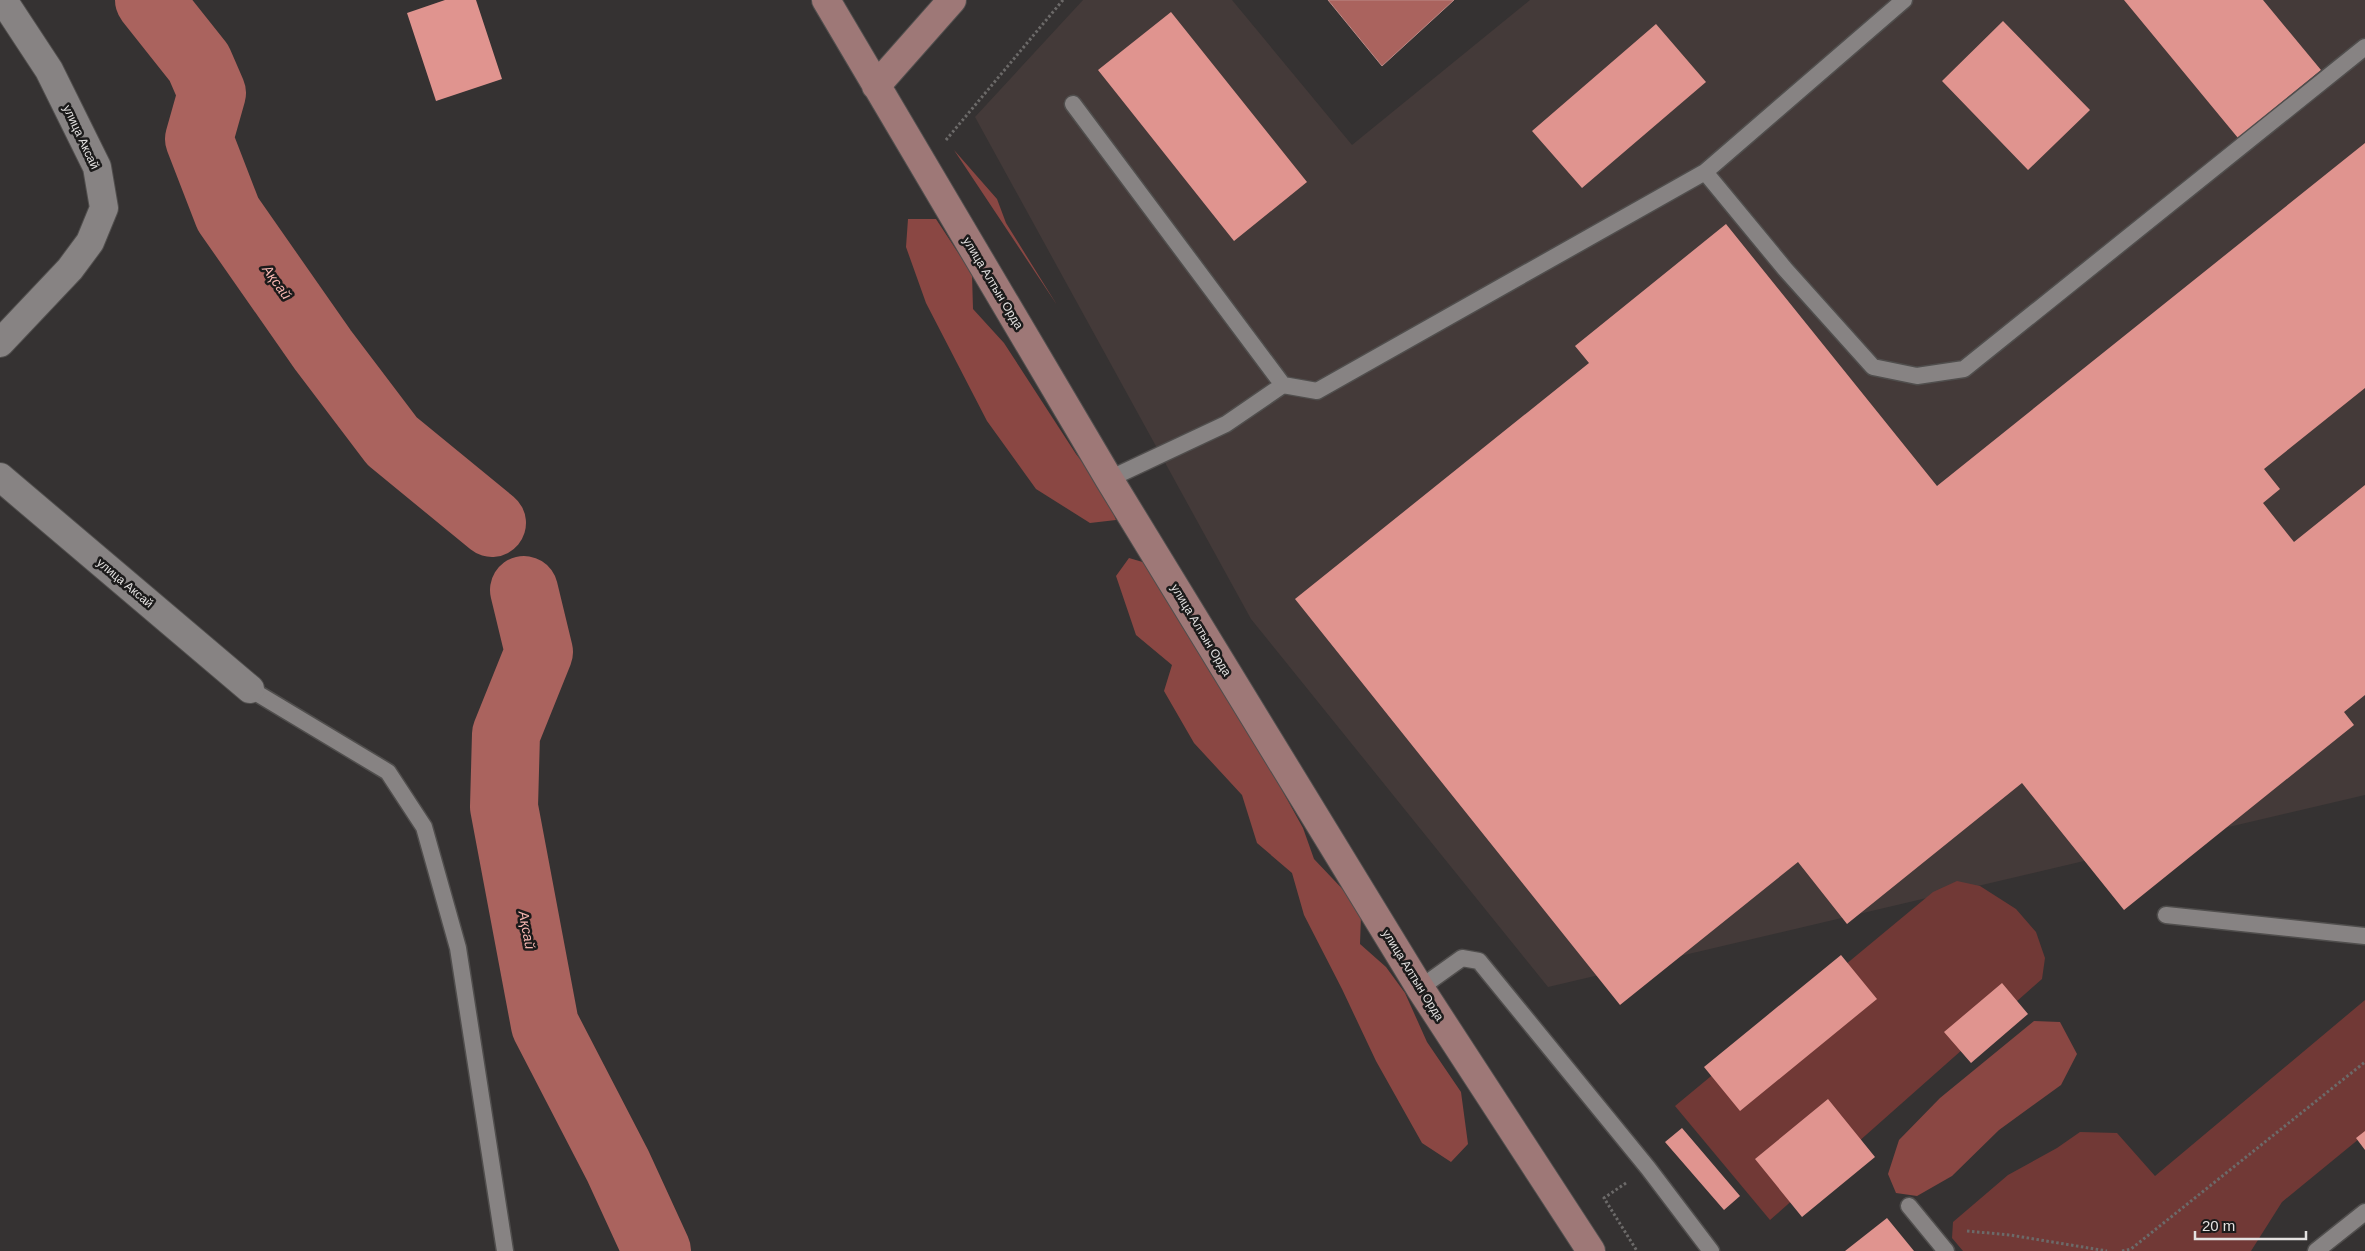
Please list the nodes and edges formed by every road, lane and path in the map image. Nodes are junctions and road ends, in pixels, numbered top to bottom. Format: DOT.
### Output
graph roads {
  1 [pos="3,0"];
  2 [pos="826,0"];
  3 [pos="952,0"];
  4 [pos="1062,0"];
  5 [pos="1904,0"];
  6 [pos="2365,47"];
  7 [pos="876,86"];
  8 [pos="1074,104"];
  9 [pos="924,166"];
  10 [pos="1704,172"];
  11 [pos="0,343"];
  12 [pos="1284,385"];
  13 [pos="0,477"];
  14 [pos="1108,479"];
  15 [pos="250,689"];
  16 [pos="2166,915"];
  17 [pos="2365,936"];
  18 [pos="1420,988"];
  19 [pos="2365,1062"];
  20 [pos="1648,1168"];
  21 [pos="1909,1206"];
  22 [pos="2365,1212"];
  23 [pos="1927,1227"];
  24 [pos="505,1251"];
  25 [pos="1591,1251"];
  26 [pos="1636,1251"];
  27 [pos="1711,1251"];
  28 [pos="1946,1251"];
  29 [pos="2107,1251"];
  30 [pos="2122,1251"];
  31 [pos="2316,1251"];
  1 -- 11 [label="street, улица Аксай"];
  2 -- 7 [label="main road, улица Алтын Орда"];
  3 -- 7 [label="main road"];
  4 -- 9 [label="path"];
  5 -- 10 [label="lane"];
  6 -- 10 [label="lane"];
  7 -- 9 [label="main road, улица Алтын Орда"];
  8 -- 12 [label="lane"];
  9 -- 14 [label="main road, улица Алтын Орда"];
  10 -- 12 [label="lane"];
  12 -- 14 [label="lane"];
  13 -- 15 [label="street, улица Аксай"];
  14 -- 18 [label="main road, улица Алтын Орда"];
  15 -- 24 [label="lane"];
  16 -- 17 [label="lane"];
  18 -- 20 [label="lane"];
  18 -- 25 [label="main road, улица Алтын Орда"];
  19 -- 30 [label="path"];
  20 -- 26 [label="path"];
  20 -- 27 [label="lane"];
  21 -- 23 [label="lane"];
  22 -- 31 [label="lane"];
  23 -- 28 [label="lane"];
  23 -- 29 [label="path"];
}
